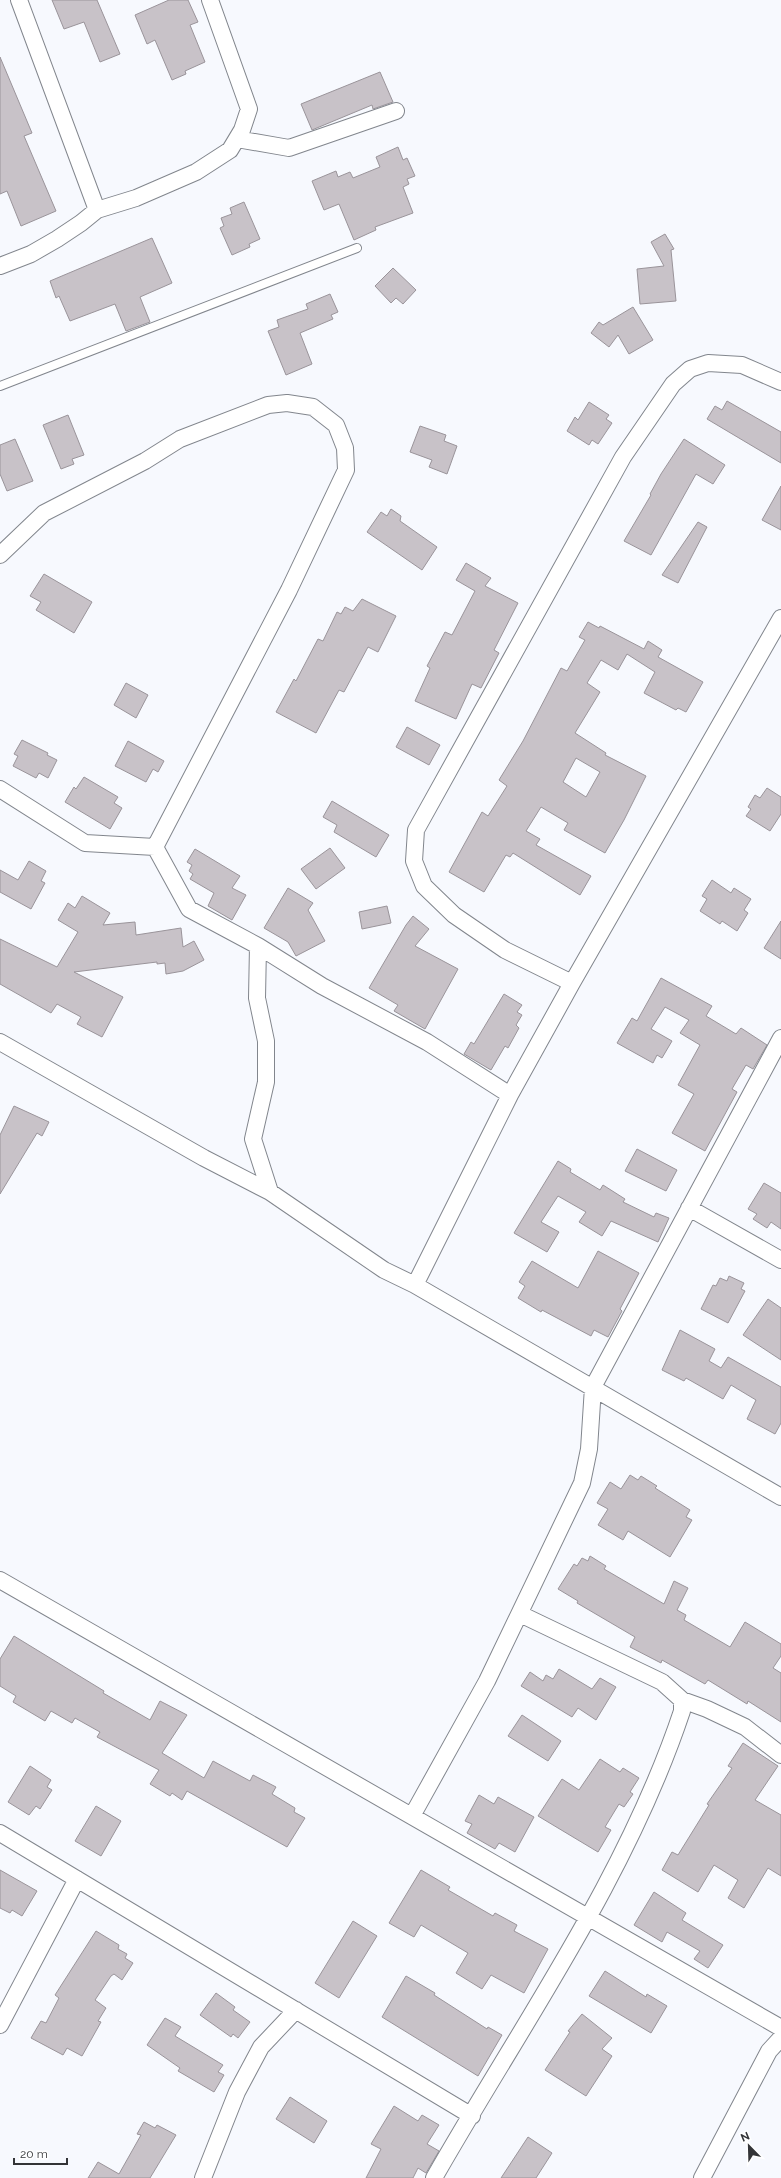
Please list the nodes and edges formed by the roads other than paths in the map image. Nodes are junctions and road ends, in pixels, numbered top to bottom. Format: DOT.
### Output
graph roads {
  1 [pos="19,0"];
  2 [pos="210,0"];
  3 [pos="396,111"];
  4 [pos="237,138"];
  5 [pos="96,210"];
  6 [pos="357,248"];
  7 [pos="0,266"];
  8 [pos="781,382"];
  9 [pos="0,386"];
  10 [pos="0,555"];
  11 [pos="781,618"];
  12 [pos="0,789"];
  13 [pos="155,847"];
  14 [pos="258,946"];
  15 [pos="572,983"];
  16 [pos="780,1041"];
  17 [pos="0,1042"];
  18 [pos="510,1094"];
  19 [pos="270,1192"];
  20 [pos="690,1208"];
  21 [pos="781,1260"];
  22 [pos="415,1285"];
  23 [pos="593,1387"];
  24 [pos="781,1497"];
  25 [pos="0,1580"];
  26 [pos="520,1614"];
  27 [pos="682,1700"];
  28 [pos="781,1755"];
  29 [pos="412,1816"];
  30 [pos="0,1833"];
  31 [pos="77,1879"];
  32 [pos="589,1918"];
  33 [pos="296,2010"];
  34 [pos="0,2025"];
  35 [pos="781,2028"];
  36 [pos="781,2038"];
  37 [pos="472,2116"];
  38 [pos="204,2178"];
  39 [pos="434,2178"];
  40 [pos="702,2178"];
  1 -- 5 [label="street"];
  2 -- 4 [label="street"];
  3 -- 4 [label="street"];
  4 -- 5 [label="street"];
  5 -- 7 [label="street"];
  6 -- 9 [label="lane"];
  8 -- 15 [label="street"];
  10 -- 13 [label="street"];
  11 -- 15 [label="street"];
  12 -- 13 [label="street"];
  13 -- 14 [label="street"];
  14 -- 18 [label="street"];
  14 -- 19 [label="street"];
  15 -- 18 [label="street"];
  16 -- 20 [label="street"];
  17 -- 19 [label="street"];
  18 -- 22 [label="street"];
  19 -- 22 [label="street"];
  20 -- 21 [label="street"];
  20 -- 23 [label="street"];
  22 -- 23 [label="street"];
  23 -- 24 [label="street"];
  23 -- 26 [label="street"];
  25 -- 29 [label="street"];
  26 -- 27 [label="street"];
  26 -- 29 [label="street"];
  27 -- 28 [label="street"];
  27 -- 32 [label="street"];
  29 -- 32 [label="street"];
  30 -- 31 [label="street"];
  31 -- 33 [label="street"];
  31 -- 34 [label="street"];
  32 -- 35 [label="street"];
  32 -- 37 [label="street"];
  33 -- 37 [label="street"];
  33 -- 38 [label="street"];
  36 -- 40 [label="street"];
  37 -- 39 [label="street"];
}
